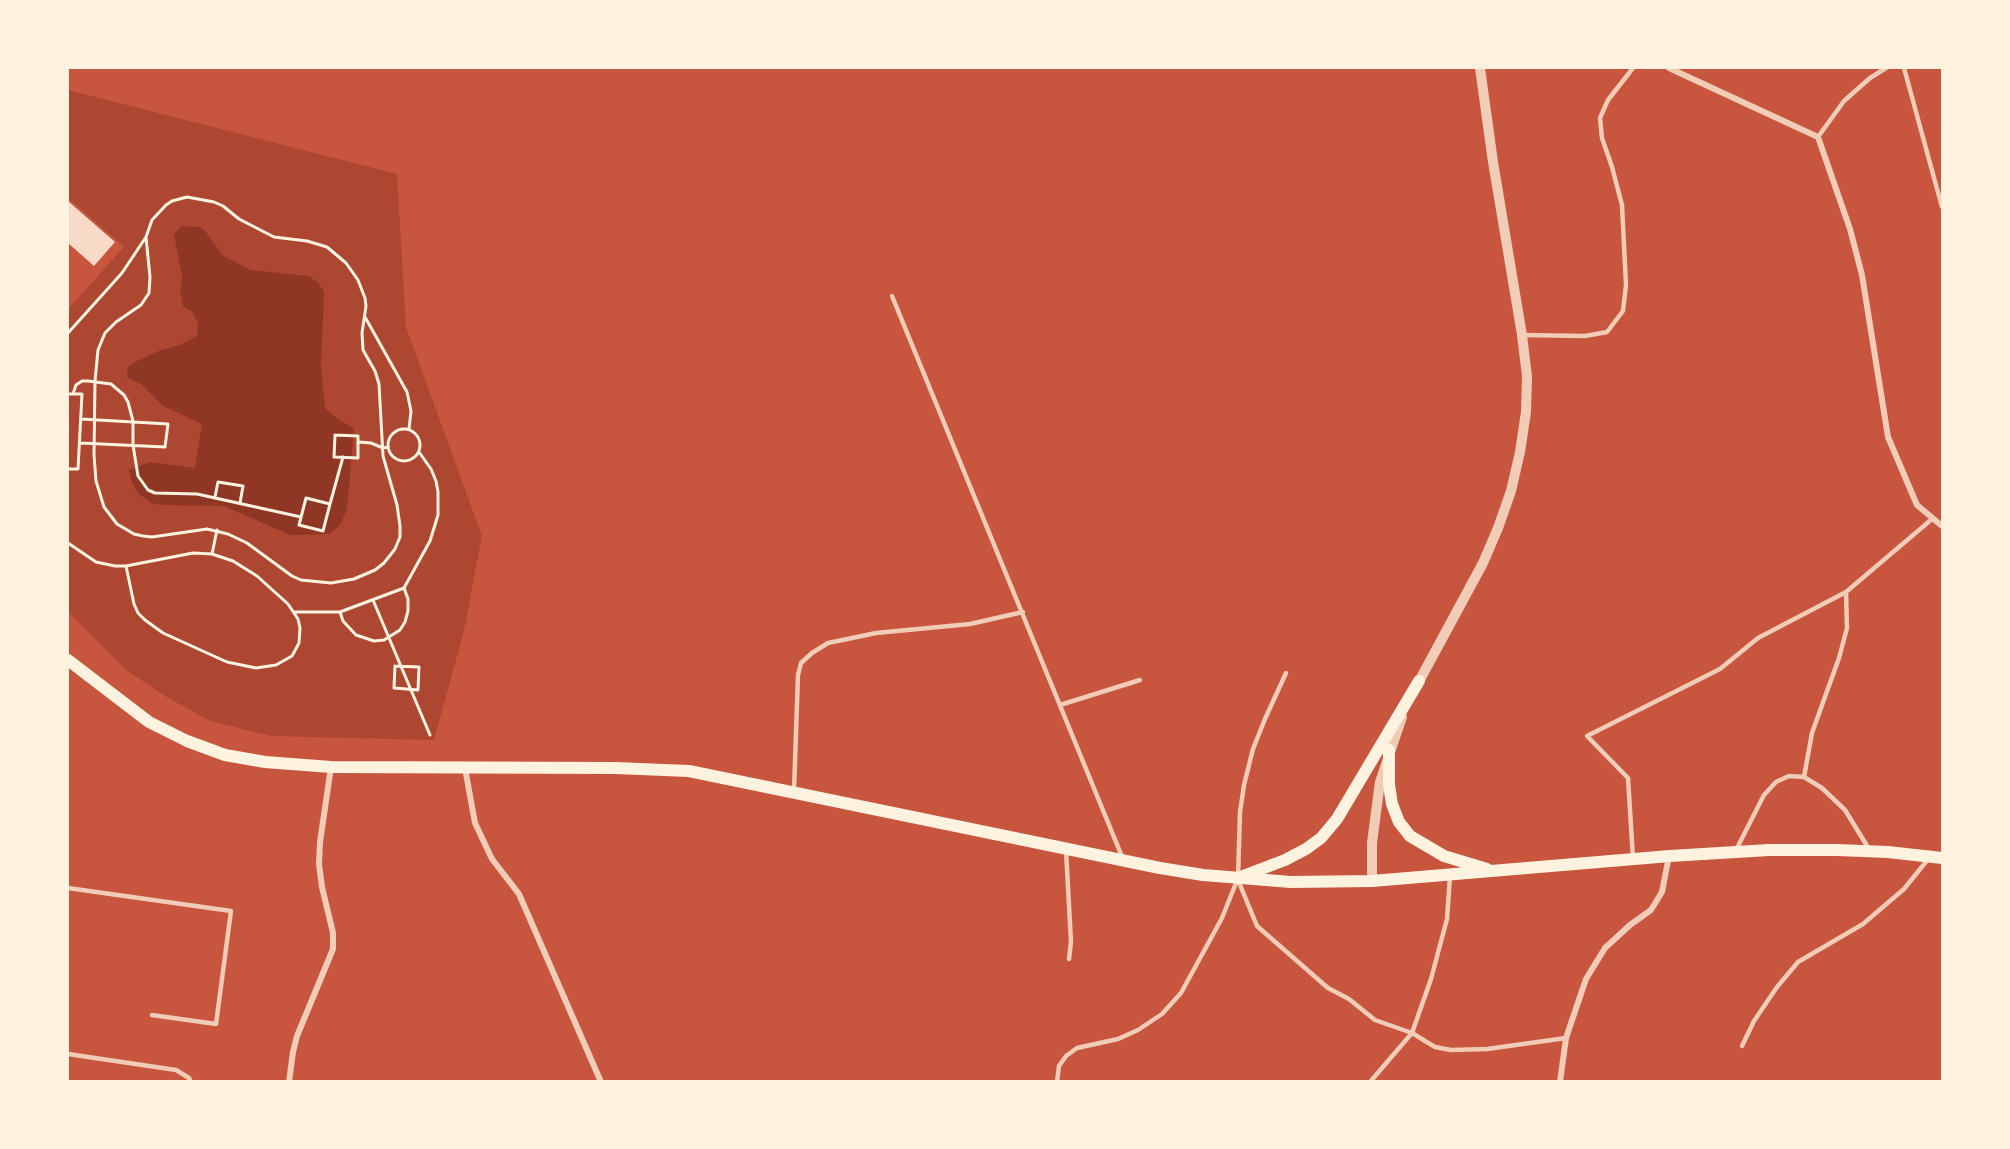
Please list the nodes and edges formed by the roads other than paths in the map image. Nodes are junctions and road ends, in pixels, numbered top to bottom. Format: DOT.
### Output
graph roads {
  1 [pos="1480,68"];
  2 [pos="1633,68"];
  3 [pos="1669,68"];
  4 [pos="1886,68"];
  5 [pos="1904,68"];
  6 [pos="1818,137"];
  7 [pos="1942,207"];
  8 [pos="892,296"];
  9 [pos="1522,335"];
  10 [pos="1932,519"];
  11 [pos="1942,526"];
  12 [pos="1846,592"];
  13 [pos="1023,612"];
  14 [pos="68,660"];
  15 [pos="1286,674"];
  16 [pos="1140,680"];
  17 [pos="1419,681"];
  18 [pos="1060,705"];
  19 [pos="1389,750"];
  20 [pos="331,766"];
  21 [pos="465,768"];
  22 [pos="1804,777"];
  23 [pos="794,791"];
  24 [pos="1066,847"];
  25 [pos="1871,851"];
  26 [pos="1735,852"];
  27 [pos="1670,856"];
  28 [pos="1936,857"];
  29 [pos="1123,859"];
  30 [pos="1633,859"];
  31 [pos="1493,871"];
  32 [pos="1450,874"];
  33 [pos="1238,878"];
  34 [pos="1372,881"];
  35 [pos="68,888"];
  36 [pos="1069,959"];
  37 [pos="152,1015"];
  38 [pos="1412,1033"];
  39 [pos="1566,1038"];
  40 [pos="1742,1046"];
  41 [pos="68,1054"];
  42 [pos="191,1082"];
  43 [pos="289,1082"];
  44 [pos="601,1082"];
  45 [pos="1057,1082"];
  46 [pos="1370,1082"];
  47 [pos="1560,1082"];
  1 -- 9 [label="street"];
  2 -- 9 [label="lane"];
  3 -- 6 [label="street"];
  4 -- 6 [label="lane"];
  5 -- 7 [label="lane"];
  6 -- 10 [label="street"];
  8 -- 13 [label="lane"];
  9 -- 17 [label="street"];
  10 -- 11 [label="street"];
  10 -- 12 [label="lane"];
  12 -- 22 [label="lane"];
  12 -- 30 [label="lane"];
  13 -- 18 [label="lane"];
  13 -- 23 [label="lane"];
  14 -- 20 [label="main road"];
  15 -- 33 [label="lane"];
  16 -- 18 [label="lane"];
  17 -- 19 [label="street"];
  17 -- 33 [label="main road"];
  18 -- 29 [label="lane"];
  19 -- 31 [label="main road"];
  19 -- 34 [label="street"];
  20 -- 21 [label="main road"];
  20 -- 43 [label="street"];
  21 -- 23 [label="main road"];
  21 -- 44 [label="street"];
  22 -- 25 [label="lane"];
  22 -- 26 [label="lane"];
  23 -- 24 [label="main road"];
  24 -- 29 [label="main road"];
  24 -- 36 [label="lane"];
  25 -- 26 [label="main road"];
  25 -- 28 [label="main road"];
  26 -- 27 [label="main road"];
  27 -- 30 [label="main road"];
  27 -- 39 [label="street"];
  28 -- 40 [label="lane"];
  29 -- 33 [label="main road"];
  30 -- 31 [label="main road"];
  31 -- 32 [label="main road"];
  32 -- 34 [label="main road"];
  32 -- 38 [label="lane"];
  33 -- 34 [label="main road"];
  33 -- 38 [label="lane"];
  33 -- 45 [label="lane"];
  35 -- 37 [label="lane"];
  38 -- 39 [label="lane"];
  38 -- 46 [label="lane"];
  39 -- 47 [label="street"];
  41 -- 42 [label="lane"];
}
